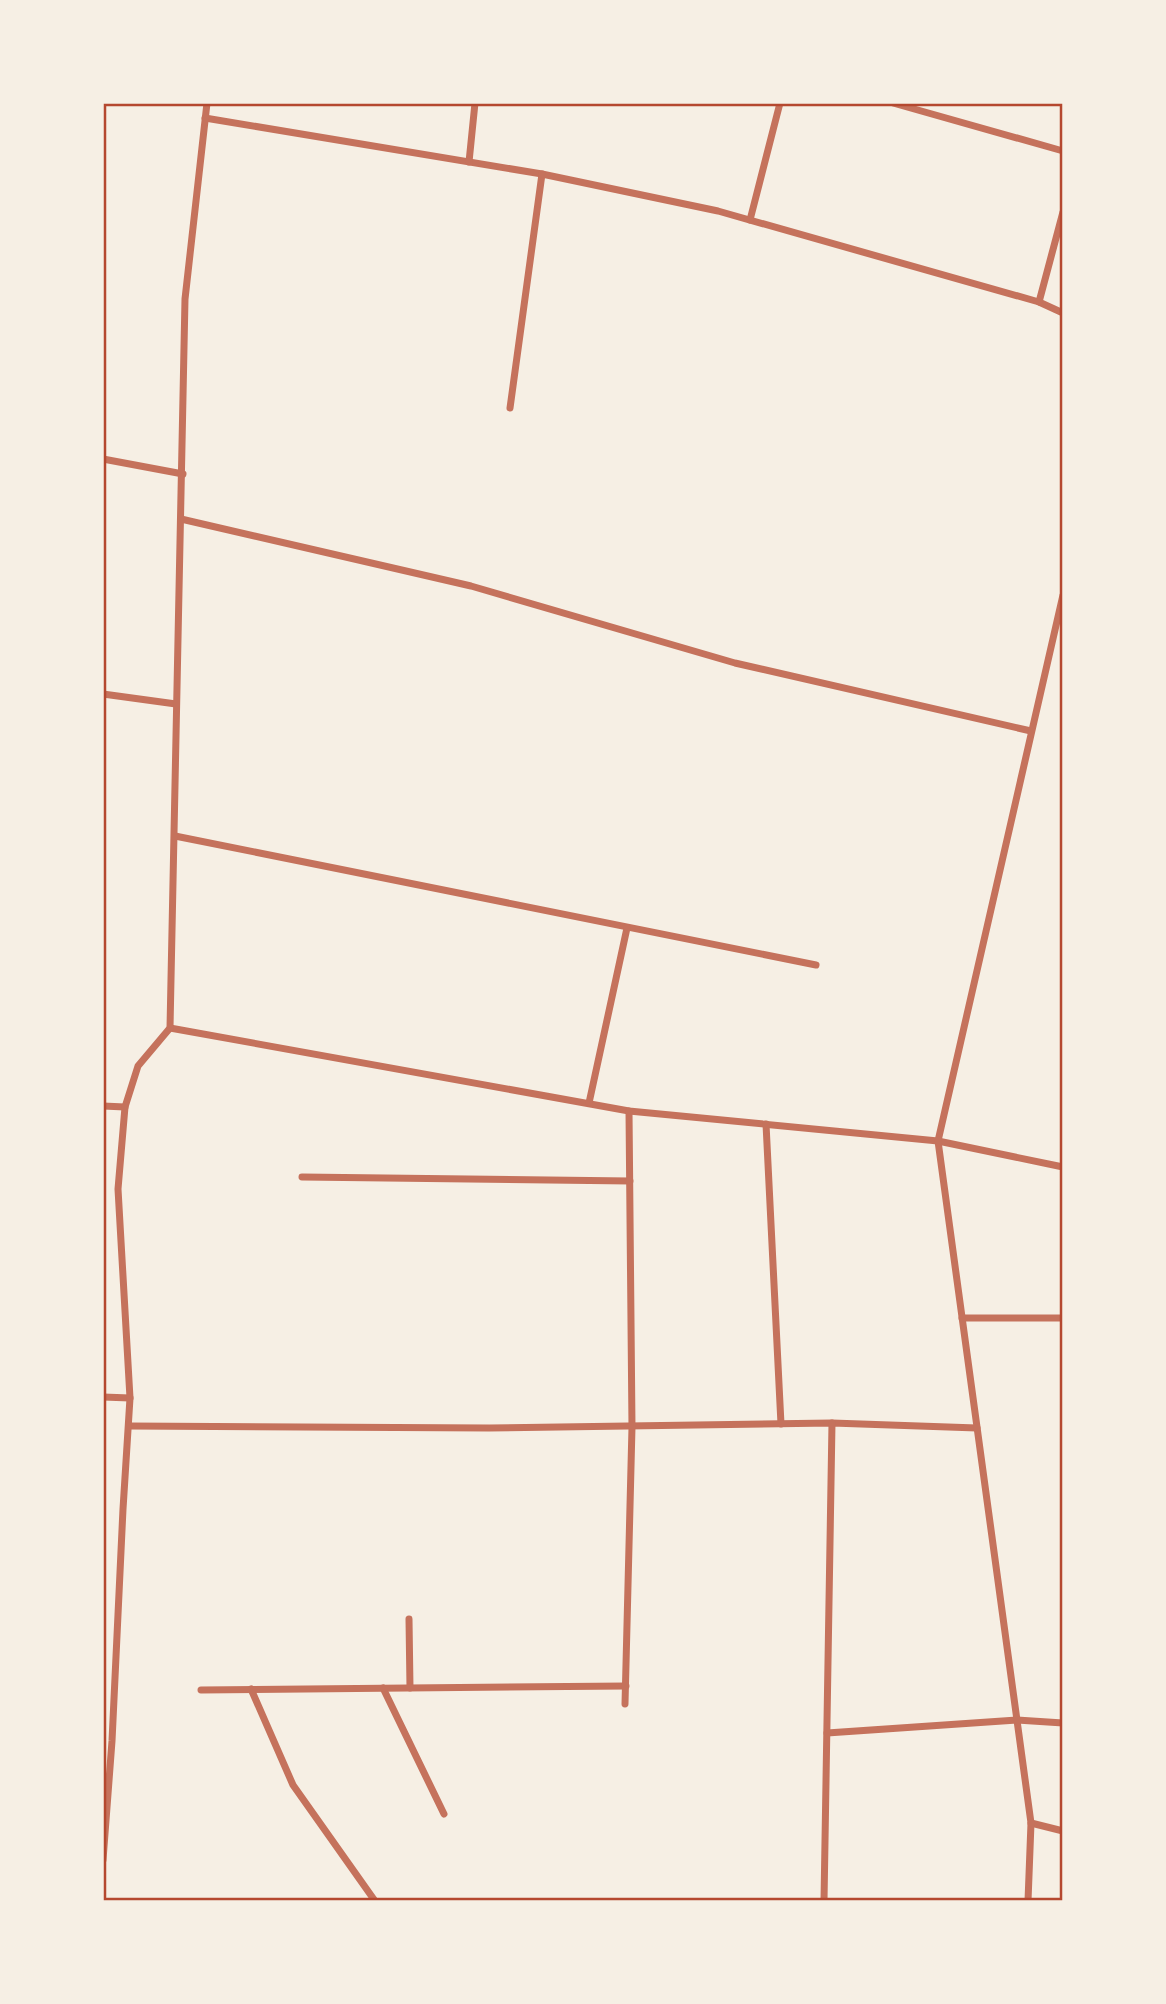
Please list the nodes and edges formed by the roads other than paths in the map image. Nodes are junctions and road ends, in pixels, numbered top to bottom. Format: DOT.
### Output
graph roads {
  1 [pos="207,103"];
  2 [pos="475,103"];
  3 [pos="780,103"];
  4 [pos="893,103"];
  5 [pos="909,105"];
  6 [pos="205,118"];
  7 [pos="1063,151"];
  8 [pos="469,162"];
  9 [pos="542,174"];
  10 [pos="1063,212"];
  11 [pos="750,220"];
  12 [pos="1039,302"];
  13 [pos="1063,313"];
  14 [pos="510,408"];
  15 [pos="103,459"];
  16 [pos="183,474"];
  17 [pos="181,519"];
  18 [pos="1063,595"];
  19 [pos="103,694"];
  20 [pos="176,704"];
  21 [pos="1031,731"];
  22 [pos="175,836"];
  23 [pos="627,928"];
  24 [pos="816,965"];
  25 [pos="170,1028"];
  26 [pos="589,1103"];
  27 [pos="103,1106"];
  28 [pos="125,1107"];
  29 [pos="629,1111"];
  30 [pos="766,1124"];
  31 [pos="938,1141"];
  32 [pos="1063,1167"];
  33 [pos="302,1177"];
  34 [pos="630,1181"];
  35 [pos="962,1318"];
  36 [pos="1063,1318"];
  37 [pos="103,1397"];
  38 [pos="130,1398"];
  39 [pos="832,1423"];
  40 [pos="782,1424"];
  41 [pos="128,1426"];
  42 [pos="632,1427"];
  43 [pos="977,1428"];
  44 [pos="409,1619"];
  45 [pos="626,1686"];
  46 [pos="383,1688"];
  47 [pos="410,1688"];
  48 [pos="251,1689"];
  49 [pos="201,1690"];
  50 [pos="625,1704"];
  51 [pos="1017,1720"];
  52 [pos="1063,1723"];
  53 [pos="827,1733"];
  54 [pos="108,1741"];
  55 [pos="444,1814"];
  56 [pos="1031,1823"];
  57 [pos="1063,1831"];
  58 [pos="103,1860"];
  59 [pos="375,1901"];
  60 [pos="824,1901"];
  61 [pos="1028,1901"];
  1 -- 6 [label="street"];
  2 -- 8 [label="street"];
  3 -- 11 [label="street"];
  4 -- 5 [label="street"];
  5 -- 7 [label="street"];
  6 -- 8 [label="street"];
  6 -- 16 [label="street"];
  8 -- 9 [label="street"];
  9 -- 11 [label="street"];
  9 -- 14 [label="street"];
  10 -- 12 [label="street"];
  11 -- 12 [label="street"];
  12 -- 13 [label="street"];
  15 -- 16 [label="street"];
  16 -- 17 [label="street"];
  17 -- 20 [label="street"];
  17 -- 21 [label="street"];
  18 -- 21 [label="street"];
  19 -- 20 [label="street"];
  20 -- 22 [label="street"];
  21 -- 31 [label="street"];
  22 -- 23 [label="street"];
  22 -- 25 [label="street"];
  23 -- 24 [label="street"];
  23 -- 26 [label="street"];
  25 -- 26 [label="street"];
  25 -- 28 [label="street"];
  26 -- 29 [label="street"];
  27 -- 28 [label="street"];
  28 -- 38 [label="street"];
  29 -- 30 [label="street"];
  29 -- 34 [label="street"];
  30 -- 31 [label="street"];
  30 -- 40 [label="street"];
  31 -- 32 [label="street"];
  31 -- 35 [label="street"];
  33 -- 34 [label="street"];
  34 -- 42 [label="street"];
  35 -- 36 [label="street"];
  35 -- 43 [label="street"];
  37 -- 38 [label="street"];
  38 -- 41 [label="street"];
  39 -- 40 [label="street"];
  39 -- 43 [label="street"];
  39 -- 53 [label="street"];
  40 -- 42 [label="street"];
  41 -- 42 [label="street"];
  41 -- 54 [label="street"];
  42 -- 45 [label="street"];
  43 -- 51 [label="street"];
  44 -- 47 [label="street"];
  45 -- 47 [label="street"];
  45 -- 50 [label="street"];
  46 -- 47 [label="street"];
  46 -- 48 [label="street"];
  46 -- 55 [label="street"];
  48 -- 49 [label="street"];
  48 -- 59 [label="street"];
  51 -- 52 [label="street"];
  51 -- 53 [label="street"];
  51 -- 56 [label="street"];
  53 -- 60 [label="street"];
  54 -- 58 [label="street"];
  56 -- 57 [label="street"];
  56 -- 61 [label="street"];
}
